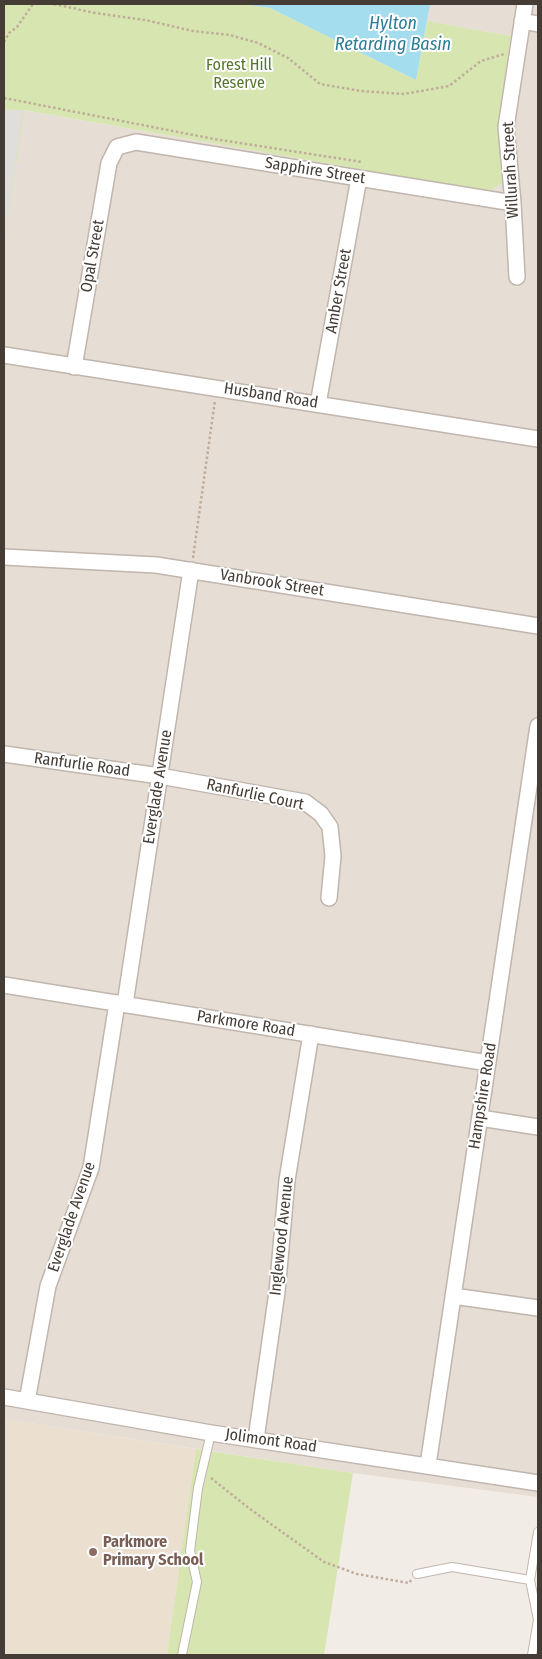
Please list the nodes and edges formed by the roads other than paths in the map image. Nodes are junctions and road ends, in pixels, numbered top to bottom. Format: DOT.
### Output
graph roads {
  1 [pos="525,4"];
  2 [pos="522,21"];
  3 [pos="538,24"];
  4 [pos="117,147"];
  5 [pos="359,178"];
  6 [pos="512,203"];
  7 [pos="517,277"];
  8 [pos="4,355"];
  9 [pos="74,367"];
  10 [pos="318,404"];
  11 [pos="538,439"];
  12 [pos="4,557"];
  13 [pos="191,570"];
  14 [pos="538,626"];
  15 [pos="538,726"];
  16 [pos="4,754"];
  17 [pos="160,776"];
  18 [pos="329,898"];
  19 [pos="4,985"];
  20 [pos="121,1004"];
  21 [pos="311,1034"];
  22 [pos="488,1063"];
  23 [pos="480,1118"];
  24 [pos="538,1127"];
  25 [pos="454,1296"];
  26 [pos="538,1308"];
  27 [pos="4,1397"];
  28 [pos="27,1400"];
  29 [pos="211,1432"];
  30 [pos="256,1439"];
  31 [pos="428,1466"];
  32 [pos="538,1483"];
  33 [pos="538,1532"];
  34 [pos="417,1574"];
  35 [pos="530,1580"];
  36 [pos="538,1621"];
  37 [pos="182,1655"];
  38 [pos="532,1655"];
  1 -- 2 [label="street, Willurah Street"];
  2 -- 3 [label="street"];
  2 -- 6 [label="street, Willurah Street"];
  4 -- 5 [label="street, Sapphire Street"];
  4 -- 9 [label="street, Opal Street"];
  5 -- 6 [label="street, Sapphire Street"];
  5 -- 10 [label="street, Amber Street"];
  6 -- 7 [label="street, Willurah Street"];
  8 -- 9 [label="street, Husband Road"];
  9 -- 10 [label="street, Husband Road"];
  10 -- 11 [label="street, Husband Road"];
  12 -- 13 [label="street, Vanbrook Street"];
  13 -- 14 [label="street, Vanbrook Street"];
  13 -- 17 [label="street, Everglade Avenue"];
  15 -- 22 [label="street, Hampshire Road"];
  16 -- 17 [label="street, Ranfurlie Road"];
  17 -- 18 [label="street, Ranfurlie Court"];
  17 -- 20 [label="street, Everglade Avenue"];
  19 -- 20 [label="street, Parkmore Road"];
  20 -- 21 [label="street, Parkmore Road"];
  20 -- 28 [label="street, Everglade Avenue"];
  21 -- 22 [label="street, Parkmore Road"];
  21 -- 30 [label="street, Inglewood Avenue"];
  22 -- 23 [label="street, Hampshire Road"];
  23 -- 24 [label="street"];
  23 -- 25 [label="street, Hampshire Road"];
  25 -- 26 [label="street"];
  25 -- 31 [label="street, Hampshire Road"];
  27 -- 28 [label="street, Jolimont Road"];
  28 -- 29 [label="street, Jolimont Road"];
  29 -- 30 [label="street, Jolimont Road"];
  29 -- 37 [label="lane"];
  30 -- 31 [label="street, Jolimont Road"];
  31 -- 32 [label="street, Jolimont Road"];
  33 -- 35 [label="lane"];
  34 -- 35 [label="lane"];
  35 -- 36 [label="lane"];
  36 -- 38 [label="lane"];
}
